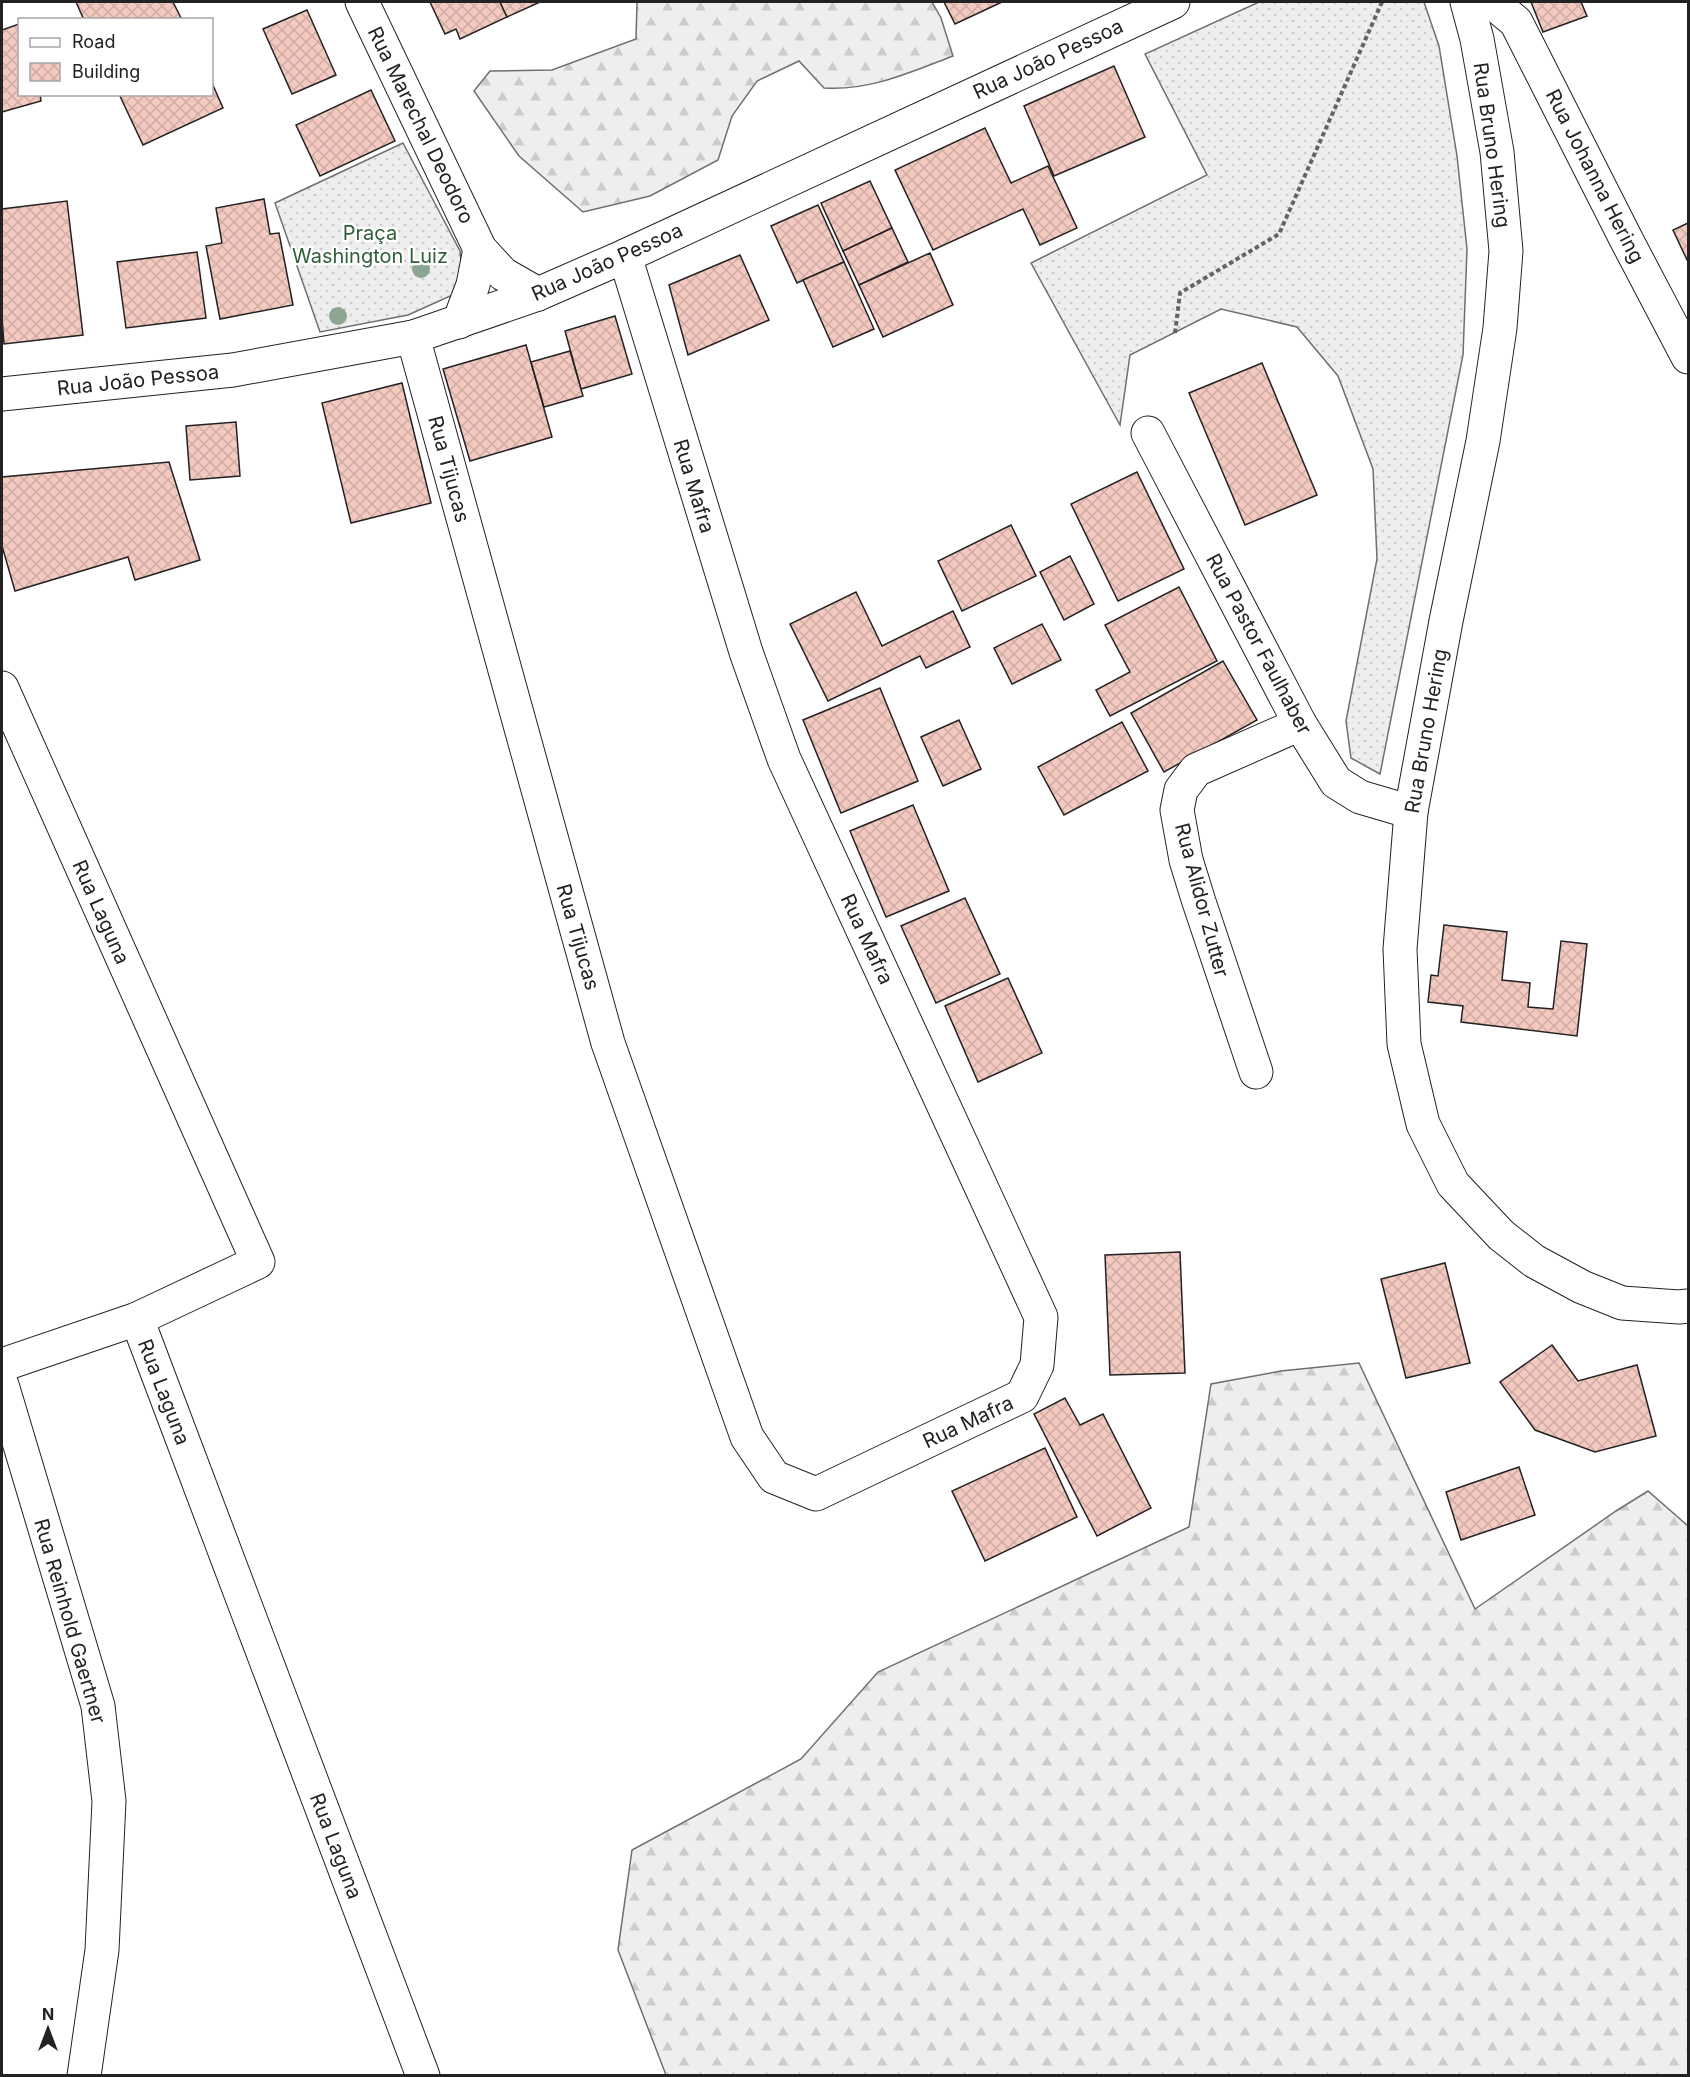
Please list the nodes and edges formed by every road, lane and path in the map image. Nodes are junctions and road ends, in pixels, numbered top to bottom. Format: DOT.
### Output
graph roads {
  1 [pos="362,2"];
  2 [pos="1173,2"];
  3 [pos="1382,2"];
  4 [pos="1467,2"];
  5 [pos="1492,2"];
  6 [pos="480,249"];
  7 [pos="625,256"];
  8 [pos="538,294"];
  9 [pos="459,322"];
  10 [pos="1175,333"];
  11 [pos="413,337"];
  12 [pos="1689,357"];
  13 [pos="2,394"];
  14 [pos="1148,433"];
  15 [pos="2,688"];
  16 [pos="1300,724"];
  17 [pos="1410,812"];
  18 [pos="1256,1072"];
  19 [pos="1689,1306"];
  20 [pos="137,1319"];
  21 [pos="2,1365"];
  22 [pos="2,1385"];
  23 [pos="816,1494"];
  24 [pos="84,2076"];
  25 [pos="423,2076"];
  1 -- 6 [label="street, Rua Marechal Deodoro"];
  2 -- 7 [label="street, Rua João Pessoa"];
  3 -- 10 [label="path"];
  4 -- 17 [label="street, Rua Bruno Hering"];
  5 -- 12 [label="street, Rua Johanna Hering"];
  6 -- 8 [label="street, Rua Marechal Deodoro"];
  6 -- 9 [label="street"];
  7 -- 8 [label="street, Rua João Pessoa"];
  7 -- 23 [label="street, Rua Mafra"];
  8 -- 9 [label="street, Rua João Pessoa"];
  9 -- 11 [label="street, Rua João Pessoa"];
  11 -- 13 [label="street, Rua João Pessoa"];
  11 -- 23 [label="street, Rua Tijucas"];
  14 -- 16 [label="street, Rua Pastor Faulhaber"];
  15 -- 20 [label="street, Rua Laguna"];
  16 -- 17 [label="street, Rua Pastor Faulhaber"];
  16 -- 18 [label="street, Rua Alidor Zutter"];
  17 -- 19 [label="street, Rua Bruno Hering"];
  20 -- 21 [label="street"];
  20 -- 25 [label="street, Rua Laguna"];
  22 -- 24 [label="street, Rua Reinhold Gaertner"];
}
